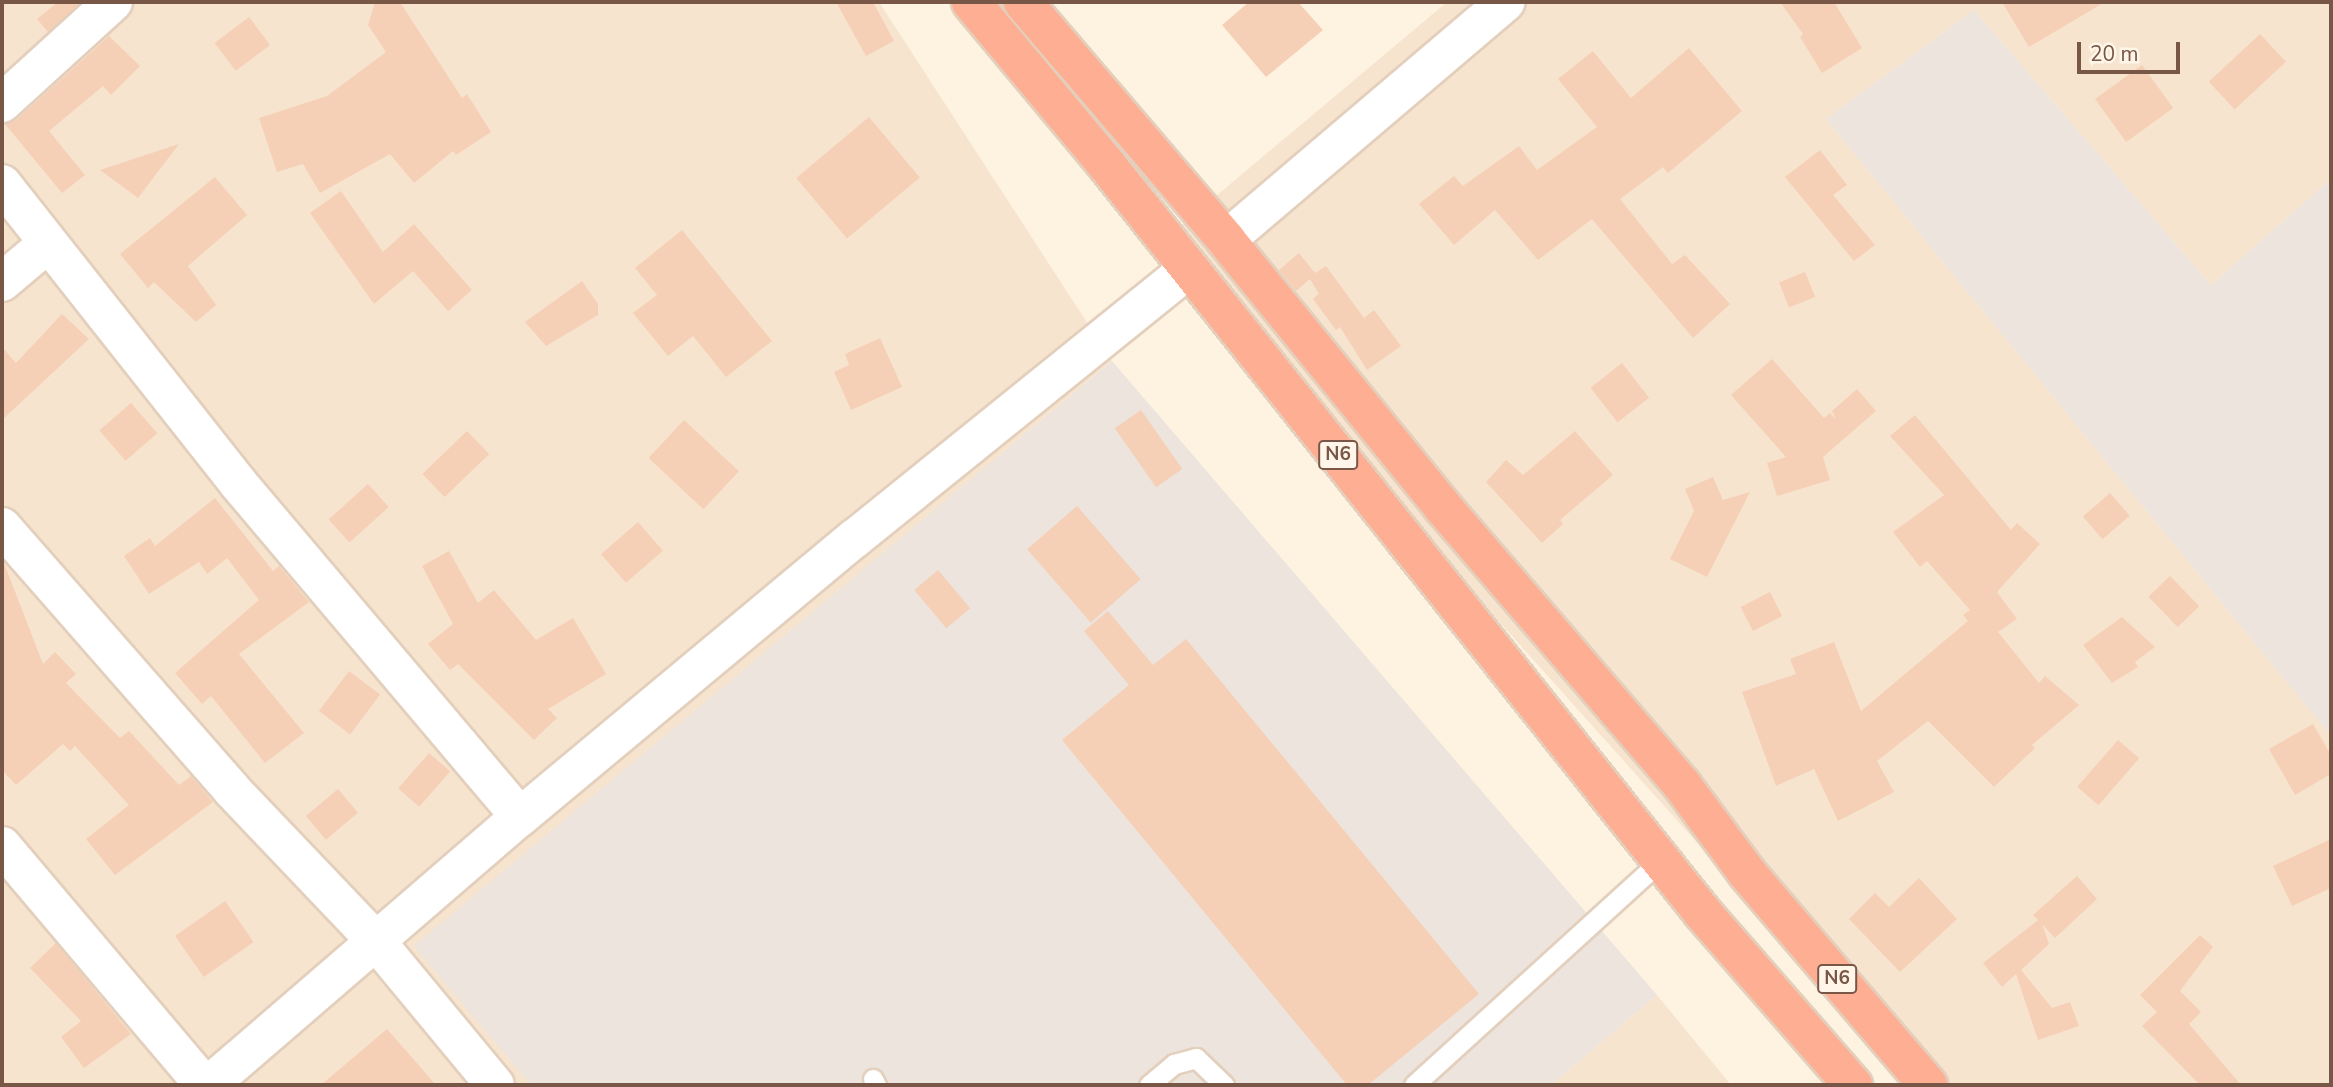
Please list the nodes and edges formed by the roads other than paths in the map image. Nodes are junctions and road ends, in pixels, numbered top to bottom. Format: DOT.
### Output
graph roads {
  1 [pos="113,2"];
  2 [pos="971,2"];
  3 [pos="1023,2"];
  4 [pos="1506,2"];
  5 [pos="2,103"];
  6 [pos="2,184"];
  7 [pos="1226,240"];
  8 [pos="46,245"];
  9 [pos="1189,269"];
  10 [pos="2,282"];
  11 [pos="2,527"];
  12 [pos="520,817"];
  13 [pos="2,846"];
  14 [pos="1661,860"];
  15 [pos="376,940"];
  16 [pos="206,1085"];
  17 [pos="495,1085"];
  18 [pos="1149,1085"];
  19 [pos="1224,1085"];
  20 [pos="1414,1085"];
  21 [pos="1853,1085"];
  22 [pos="1928,1085"];
  1 -- 5 [label="street"];
  2 -- 9 [label="highway, N6"];
  3 -- 7 [label="highway, N6"];
  4 -- 7 [label="street"];
  6 -- 8 [label="street"];
  7 -- 22 [label="highway, N6"];
  8 -- 10 [label="street"];
  8 -- 12 [label="street"];
  9 -- 12 [label="street"];
  9 -- 14 [label="highway, N6"];
  11 -- 15 [label="street"];
  12 -- 15 [label="street"];
  13 -- 16 [label="street"];
  14 -- 20 [label="lane"];
  14 -- 21 [label="highway, N6"];
  15 -- 16 [label="street"];
  15 -- 17 [label="street"];
  18 -- 19 [label="lane"];
}
